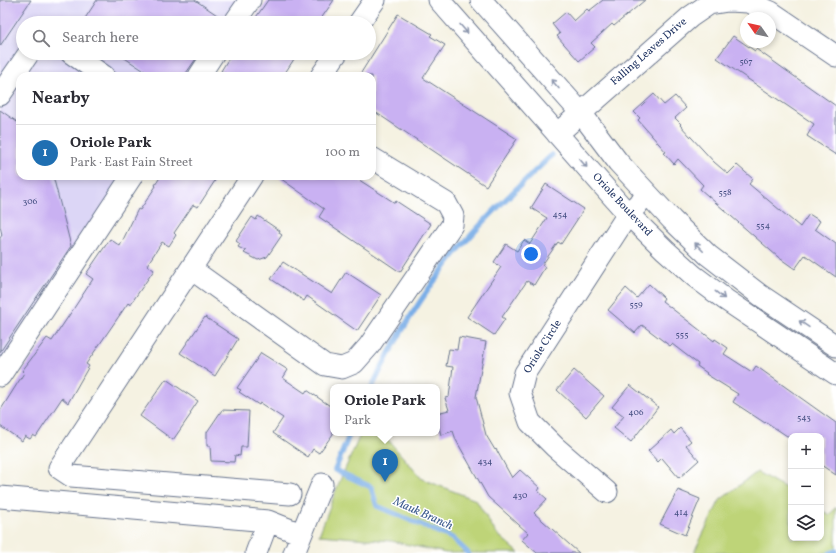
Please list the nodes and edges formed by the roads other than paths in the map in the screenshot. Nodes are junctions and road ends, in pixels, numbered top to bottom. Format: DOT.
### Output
graph roads {
  1 [pos="375,0"];
  2 [pos="439,0"];
  3 [pos="481,0"];
  4 [pos="246,1"];
  5 [pos="238,16"];
  6 [pos="364,16"];
  7 [pos="836,56"];
  8 [pos="25,60"];
  9 [pos="81,60"];
  10 [pos="209,60"];
  11 [pos="332,60"];
  12 [pos="19,72"];
  13 [pos="98,72"];
  14 [pos="202,72"];
  15 [pos="324,72"];
  16 [pos="16,78"];
  17 [pos="10,89"];
  18 [pos="581,113"];
  19 [pos="557,134"];
  20 [pos="376,160"];
  21 [pos="129,180"];
  22 [pos="249,180"];
  23 [pos="648,193"];
  24 [pos="628,214"];
  25 [pos="191,269"];
  26 [pos="836,346"];
  27 [pos="836,374"];
  28 [pos="0,376"];
  29 [pos="322,484"];
  30 [pos="607,492"];
  31 [pos="290,494"];
  32 [pos="0,496"];
  33 [pos="268,521"];
  34 [pos="298,544"];
  35 [pos="256,553"];
  1 -- 6 [label="street"];
  2 -- 19 [label="street, Oriole Boulevard, one-way"];
  18 -- 3 [label="street, one-way"];
  4 -- 5 [label="street"];
  7 -- 18 [label="street, Falling Leaves Drive"];
  8 -- 12 [label="street"];
  9 -- 13 [label="street"];
  10 -- 14 [label="street"];
  11 -- 15 [label="street"];
  16 -- 17 [label="street"];
  18 -- 19 [label="street, Falling Leaves Drive"];
  18 -- 23 [label="street"];
  19 -- 24 [label="street, Oriole Boulevard, one-way"];
  20 -- 25 [label="street"];
  21 -- 28 [label="street"];
  22 -- 25 [label="street"];
  23 -- 24 [label="street, Oriole Circle"];
  26 -- 23 [label="street, one-way"];
  24 -- 27 [label="street, Oriole Boulevard, one-way"];
  24 -- 30 [label="street, Oriole Circle"];
  25 -- 31 [label="street"];
  29 -- 34 [label="street"];
  32 -- 33 [label="street"];
  33 -- 34 [label="street"];
  33 -- 35 [label="street"];
}
